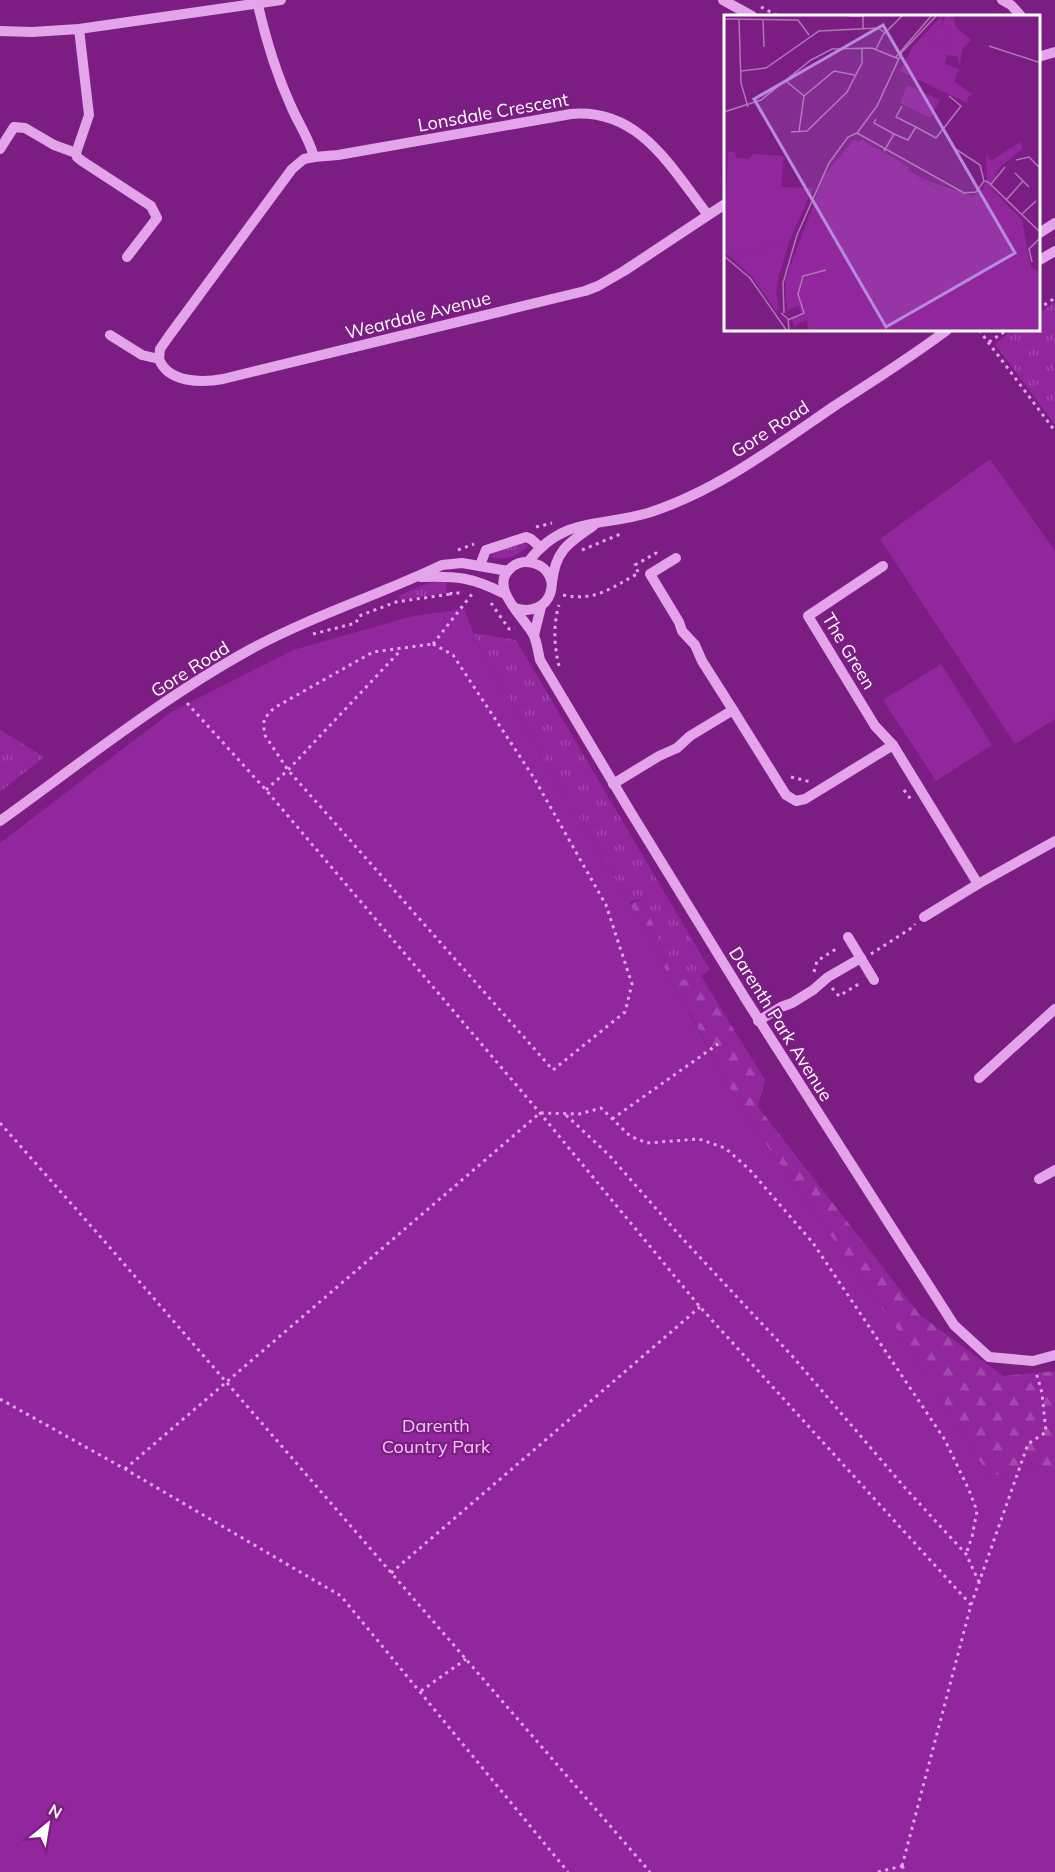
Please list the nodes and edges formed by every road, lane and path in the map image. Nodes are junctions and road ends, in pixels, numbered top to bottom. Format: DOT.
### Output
graph roads {
  1 [pos="281,0"];
  2 [pos="723,0"];
  3 [pos="1002,0"];
  4 [pos="258,5"];
  5 [pos="750,15"];
  6 [pos="1020,15"];
  7 [pos="78,29"];
  8 [pos="0,31"];
  9 [pos="1055,52"];
  10 [pos="1040,56"];
  11 [pos="0,149"];
  12 [pos="76,153"];
  13 [pos="314,157"];
  14 [pos="724,205"];
  15 [pos="708,215"];
  16 [pos="1055,223"];
  17 [pos="1040,233"];
  18 [pos="1055,251"];
  19 [pos="127,257"];
  20 [pos="1040,260"];
  21 [pos="1055,298"];
  22 [pos="1040,308"];
  23 [pos="944,332"];
  24 [pos="980,332"];
  25 [pos="1004,332"];
  26 [pos="110,335"];
  27 [pos="988,342"];
  28 [pos="159,359"];
  29 [pos="1055,431"];
  30 [pos="557,521"];
  31 [pos="597,524"];
  32 [pos="532,528"];
  33 [pos="540,547"];
  34 [pos="662,556"];
  35 [pos="676,558"];
  36 [pos="528,562"];
  37 [pos="480,565"];
  38 [pos="883,566"];
  39 [pos="508,571"];
  40 [pos="416,578"];
  41 [pos="552,586"];
  42 [pos="473,592"];
  43 [pos="451,594"];
  44 [pos="505,594"];
  45 [pos="563,595"];
  46 [pos="541,607"];
  47 [pos="515,608"];
  48 [pos="309,635"];
  49 [pos="534,635"];
  50 [pos="433,644"];
  51 [pos="402,648"];
  52 [pos="179,707"];
  53 [pos="733,710"];
  54 [pos="893,745"];
  55 [pos="288,770"];
  56 [pos="787,775"];
  57 [pos="816,781"];
  58 [pos="613,784"];
  59 [pos="904,787"];
  60 [pos="266,790"];
  61 [pos="913,803"];
  62 [pos="0,821"];
  63 [pos="1055,841"];
  64 [pos="978,884"];
  65 [pos="924,917"];
  66 [pos="848,937"];
  67 [pos="861,958"];
  68 [pos="874,980"];
  69 [pos="1054,1012"];
  70 [pos="758,1021"];
  71 [pos="718,1044"];
  72 [pos="979,1078"];
  73 [pos="540,1113"];
  74 [pos="565,1114"];
  75 [pos="612,1119"];
  76 [pos="0,1123"];
  77 [pos="1055,1170"];
  78 [pos="1039,1179"];
  79 [pos="700,1307"];
  80 [pos="1055,1356"];
  81 [pos="1033,1361"];
  82 [pos="225,1382"];
  83 [pos="0,1399"];
  84 [pos="125,1469"];
  85 [pos="966,1554"];
  86 [pos="391,1573"];
  87 [pos="979,1582"];
  88 [pos="971,1605"];
  89 [pos="466,1659"];
  90 [pos="421,1691"];
  91 [pos="902,1866"];
  92 [pos="568,1872"];
  93 [pos="650,1872"];
  94 [pos="878,1872"];
  95 [pos="906,1872"];
  1 -- 4 [label="street"];
  2 -- 5 [label="street"];
  3 -- 6 [label="street"];
  4 -- 7 [label="street"];
  4 -- 13 [label="street"];
  7 -- 8 [label="street"];
  7 -- 12 [label="street"];
  9 -- 10 [label="street"];
  11 -- 12 [label="street"];
  12 -- 19 [label="street"];
  13 -- 15 [label="street, Lonsdale Crescent"];
  13 -- 28 [label="street, Lonsdale Crescent"];
  14 -- 15 [label="street, Weardale Avenue"];
  15 -- 28 [label="street, Weardale Avenue"];
  16 -- 17 [label="street"];
  18 -- 20 [label="street"];
  21 -- 22 [label="path"];
  23 -- 31 [label="street, Gore Road"];
  24 -- 27 [label="path"];
  25 -- 27 [label="path"];
  26 -- 28 [label="street, Weardale Avenue"];
  27 -- 29 [label="path"];
  30 -- 32 [label="path"];
  31 -- 33 [label="street, Gore Road"];
  31 -- 41 [label="street, Gore Road"];
  33 -- 36 [label="street, Gore Road"];
  33 -- 37 [label="street"];
  34 -- 45 [label="path"];
  35 -- 53 [label="street"];
  36 -- 39 [label="street"];
  36 -- 41 [label="street"];
  37 -- 39 [label="street, Gore Road"];
  37 -- 40 [label="street, Gore Road"];
  38 -- 54 [label="street, The Green"];
  39 -- 44 [label="street"];
  40 -- 44 [label="street, Gore Road"];
  40 -- 62 [label="street, Gore Road"];
  41 -- 46 [label="street"];
  42 -- 50 [label="path"];
  43 -- 48 [label="path"];
  44 -- 47 [label="street"];
  46 -- 47 [label="street"];
  46 -- 49 [label="street, Darenth Park Avenue"];
  47 -- 49 [label="street, Darenth Park Avenue"];
  49 -- 58 [label="street, Darenth Park Avenue"];
  50 -- 51 [label="path"];
  50 -- 55 [label="path"];
  51 -- 55 [label="path"];
  51 -- 55 [label="path"];
  52 -- 60 [label="path"];
  53 -- 54 [label="street"];
  53 -- 58 [label="street"];
  54 -- 64 [label="street, The Green"];
  55 -- 60 [label="path"];
  56 -- 57 [label="path"];
  58 -- 70 [label="street, Darenth Park Avenue"];
  59 -- 61 [label="path"];
  60 -- 73 [label="path"];
  63 -- 64 [label="street"];
  64 -- 65 [label="street"];
  66 -- 67 [label="street"];
  67 -- 68 [label="street"];
  67 -- 70 [label="street"];
  69 -- 72 [label="street"];
  70 -- 81 [label="street, Darenth Park Avenue"];
  71 -- 75 [label="path"];
  73 -- 74 [label="path"];
  73 -- 79 [label="path"];
  73 -- 82 [label="path"];
  74 -- 75 [label="path"];
  74 -- 85 [label="path"];
  75 -- 85 [label="path"];
  76 -- 82 [label="path"];
  77 -- 78 [label="street"];
  79 -- 86 [label="path"];
  79 -- 88 [label="path"];
  80 -- 81 [label="street, Darenth Park Avenue"];
  81 -- 87 [label="path"];
  82 -- 84 [label="path"];
  82 -- 86 [label="path"];
  83 -- 84 [label="path"];
  84 -- 90 [label="path"];
  85 -- 87 [label="path"];
  86 -- 89 [label="path"];
  87 -- 88 [label="path"];
  88 -- 91 [label="path"];
  89 -- 90 [label="path"];
  89 -- 93 [label="path"];
  90 -- 92 [label="path"];
  91 -- 94 [label="path"];
  91 -- 95 [label="path"];
}
